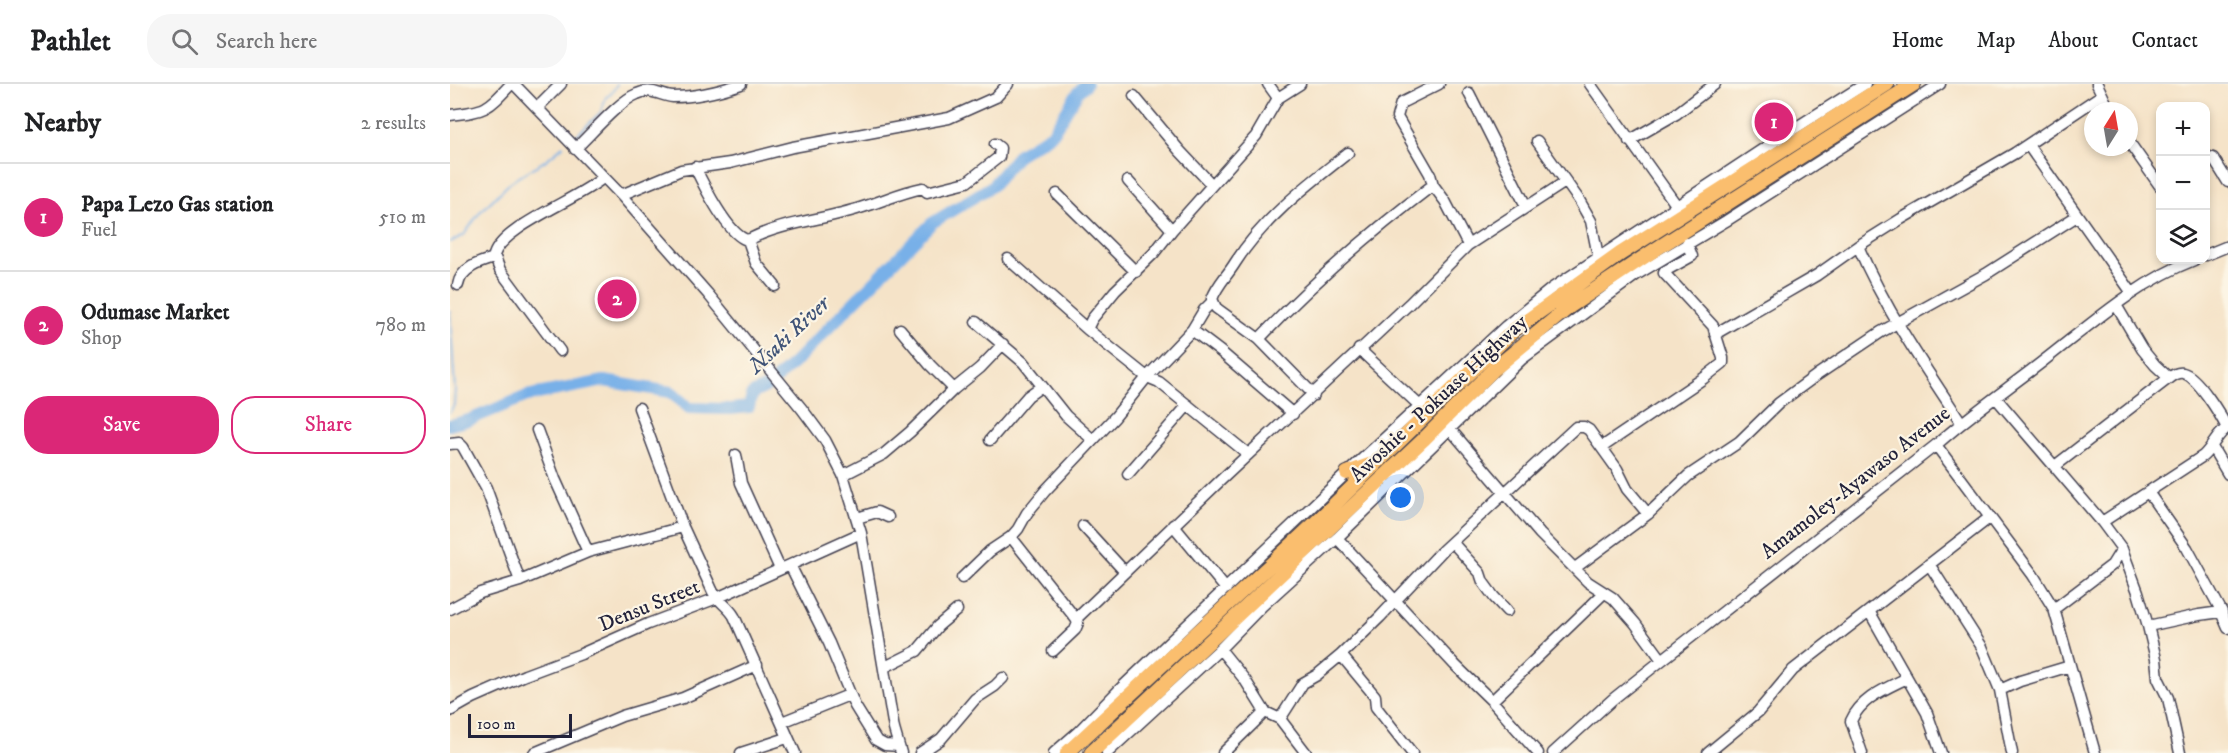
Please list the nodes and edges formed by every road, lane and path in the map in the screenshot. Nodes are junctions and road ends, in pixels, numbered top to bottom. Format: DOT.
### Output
graph roads {
  1 [pos="513,84"];
  2 [pos="561,84"];
  3 [pos="741,84"];
  4 [pos="1008,84"];
  5 [pos="1268,84"];
  6 [pos="1300,84"];
  7 [pos="1439,84"];
  8 [pos="1590,84"];
  9 [pos="1715,84"];
  10 [pos="1865,84"];
  11 [pos="1887,84"];
  12 [pos="1914,84"];
  13 [pos="1940,84"];
  14 [pos="2097,84"];
  15 [pos="1469,93"];
  16 [pos="2102,95"];
  17 [pos="1134,96"];
  18 [pos="1278,98"];
  19 [pos="2106,102"];
  20 [pos="537,108"];
  21 [pos="450,115"];
  22 [pos="1537,141"];
  23 [pos="1629,141"];
  24 [pos="995,144"];
  25 [pos="2028,145"];
  26 [pos="575,149"];
  27 [pos="2138,152"];
  28 [pos="1348,153"];
  29 [pos="2210,157"];
  30 [pos="695,167"];
  31 [pos="2156,172"];
  32 [pos="604,177"];
  33 [pos="1128,181"];
  34 [pos="1565,182"];
  35 [pos="2228,182"];
  36 [pos="1212,185"];
  37 [pos="1433,185"];
  38 [pos="1057,194"];
  39 [pos="621,195"];
  40 [pos="1526,206"];
  41 [pos="1677,206"];
  42 [pos="2077,216"];
  43 [pos="1172,230"];
  44 [pos="1650,236"];
  45 [pos="748,240"];
  46 [pos="1688,243"];
  47 [pos="1468,244"];
  48 [pos="1858,246"];
  49 [pos="2228,246"];
  50 [pos="1653,250"];
  51 [pos="2210,253"];
  52 [pos="1598,256"];
  53 [pos="494,258"];
  54 [pos="1008,259"];
  55 [pos="2184,264"];
  56 [pos="1136,272"];
  57 [pos="458,285"];
  58 [pos="776,286"];
  59 [pos="2132,293"];
  60 [pos="1212,302"];
  61 [pos="2116,305"];
  62 [pos="976,322"];
  63 [pos="1898,323"];
  64 [pos="900,329"];
  65 [pos="1087,329"];
  66 [pos="1192,330"];
  67 [pos="1715,334"];
  68 [pos="1259,339"];
  69 [pos="1003,344"];
  70 [pos="1359,349"];
  71 [pos="560,351"];
  72 [pos="1147,377"];
  73 [pos="2169,378"];
  74 [pos="1042,386"];
  75 [pos="954,389"];
  76 [pos="1314,395"];
  77 [pos="1996,398"];
  78 [pos="1188,405"];
  79 [pos="1420,406"];
  80 [pos="639,408"];
  81 [pos="1293,414"];
  82 [pos="1961,422"];
  83 [pos="2227,428"];
  84 [pos="1450,429"];
  85 [pos="537,430"];
  86 [pos="990,440"];
  87 [pos="1093,440"];
  88 [pos="450,444"];
  89 [pos="1936,445"];
  90 [pos="1602,447"];
  91 [pos="2212,447"];
  92 [pos="1248,454"];
  93 [pos="736,455"];
  94 [pos="1374,464"];
  95 [pos="2055,466"];
  96 [pos="1347,473"];
  97 [pos="1128,474"];
  98 [pos="2228,474"];
  99 [pos="843,475"];
  100 [pos="2148,492"];
  101 [pos="1504,494"];
  102 [pos="1648,514"];
  103 [pos="888,517"];
  104 [pos="857,518"];
  105 [pos="1989,518"];
  106 [pos="2102,522"];
  107 [pos="1173,525"];
  108 [pos="1083,526"];
  109 [pos="683,527"];
  110 [pos="861,533"];
  111 [pos="1011,537"];
  112 [pos="1337,538"];
  113 [pos="1452,542"];
  114 [pos="2122,549"];
  115 [pos="588,552"];
  116 [pos="1929,564"];
  117 [pos="785,567"];
  118 [pos="1575,568"];
  119 [pos="1125,572"];
  120 [pos="962,578"];
  121 [pos="520,581"];
  122 [pos="1226,590"];
  123 [pos="1604,593"];
  124 [pos="717,598"];
  125 [pos="1395,600"];
  126 [pos="450,609"];
  127 [pos="2054,609"];
  128 [pos="957,610"];
  129 [pos="1508,611"];
  130 [pos="1869,611"];
  131 [pos="2224,612"];
  132 [pos="1076,620"];
  133 [pos="2148,626"];
  134 [pos="2228,628"];
  135 [pos="1220,649"];
  136 [pos="1053,651"];
  137 [pos="1341,655"];
  138 [pos="1662,660"];
  139 [pos="757,665"];
  140 [pos="2070,666"];
  141 [pos="885,667"];
  142 [pos="1003,678"];
  143 [pos="1907,678"];
  144 [pos="2000,690"];
  145 [pos="849,695"];
  146 [pos="1492,701"];
  147 [pos="450,711"];
  148 [pos="1265,712"];
  149 [pos="1280,719"];
  150 [pos="782,722"];
  151 [pos="787,738"];
  152 [pos="900,749"];
  153 [pos="2009,752"];
  154 [pos="534,753"];
  155 [pos="741,753"];
  156 [pos="795,753"];
  157 [pos="920,753"];
  158 [pos="1054,753"];
  159 [pos="1067,753"];
  160 [pos="1092,753"];
  161 [pos="1107,753"];
  162 [pos="1223,753"];
  163 [pos="1306,753"];
  164 [pos="1412,753"];
  165 [pos="1538,753"];
  166 [pos="1553,753"];
  167 [pos="1708,753"];
  168 [pos="1862,753"];
  169 [pos="1941,753"];
  170 [pos="2095,753"];
  171 [pos="2180,753"];
  1 -- 20 [label="street"];
  1 -- 21 [label="street"];
  2 -- 20 [label="street"];
  3 -- 26 [label="street"];
  4 -- 30 [label="street"];
  5 -- 18 [label="street"];
  6 -- 18 [label="street"];
  7 -- 37 [label="street"];
  8 -- 23 [label="street"];
  9 -- 23 [label="street"];
  10 -- 41 [label="street"];
  11 -- 44 [label="main road, Awoshie - Pokuase Highway"];
  12 -- 50 [label="main road, Awoshie - Pokuase Highway"];
  13 -- 46 [label="street"];
  14 -- 16 [label="street"];
  15 -- 40 [label="street"];
  16 -- 19 [label="street"];
  16 -- 25 [label="street"];
  17 -- 36 [label="street"];
  18 -- 36 [label="street"];
  20 -- 26 [label="street"];
  22 -- 34 [label="street"];
  23 -- 41 [label="street"];
  24 -- 45 [label="street"];
  25 -- 42 [label="street"];
  25 -- 48 [label="street"];
  26 -- 32 [label="street"];
  27 -- 31 [label="street"];
  28 -- 60 [label="street"];
  29 -- 35 [label="street"];
  30 -- 39 [label="street"];
  30 -- 45 [label="street"];
  32 -- 39 [label="street"];
  32 -- 53 [label="street"];
  33 -- 43 [label="street"];
  34 -- 40 [label="street"];
  34 -- 52 [label="street"];
  36 -- 43 [label="street"];
  37 -- 47 [label="street"];
  37 -- 68 [label="street"];
  38 -- 56 [label="street"];
  39 -- 99 [label="street"];
  40 -- 47 [label="street"];
  41 -- 52 [label="street"];
  42 -- 59 [label="street"];
  42 -- 63 [label="street"];
  43 -- 56 [label="street"];
  44 -- 50 [label="main road"];
  44 -- 94 [label="main road, Awoshie - Pokuase Highway"];
  45 -- 58 [label="street"];
  46 -- 67 [label="street"];
  46 -- 84 [label="street"];
  47 -- 70 [label="street"];
  48 -- 63 [label="street"];
  48 -- 67 [label="street"];
  49 -- 51 [label="street"];
  50 -- 160 [label="main road, Awoshie - Pokuase Highway"];
  52 -- 79 [label="street"];
  53 -- 57 [label="street"];
  53 -- 71 [label="street"];
  54 -- 65 [label="street"];
  55 -- 59 [label="street, Amamoley-Ayawaso Avenue"];
  56 -- 65 [label="street"];
  59 -- 61 [label="street, Amamoley-Ayawaso Avenue"];
  60 -- 66 [label="street"];
  60 -- 68 [label="street"];
  61 -- 73 [label="street"];
  61 -- 77 [label="street, Amamoley-Ayawaso Avenue"];
  62 -- 69 [label="street"];
  63 -- 82 [label="street"];
  63 -- 102 [label="street"];
  64 -- 75 [label="street"];
  65 -- 72 [label="street"];
  66 -- 72 [label="street"];
  66 -- 81 [label="street"];
  67 -- 90 [label="street"];
  68 -- 76 [label="street"];
  69 -- 74 [label="street"];
  69 -- 75 [label="street"];
  70 -- 76 [label="street"];
  70 -- 79 [label="street"];
  72 -- 78 [label="street"];
  72 -- 87 [label="street"];
  73 -- 83 [label="street"];
  73 -- 95 [label="street"];
  74 -- 86 [label="street"];
  74 -- 87 [label="street"];
  75 -- 99 [label="street"];
  76 -- 81 [label="street"];
  77 -- 82 [label="street, Amamoley-Ayawaso Avenue"];
  77 -- 95 [label="street"];
  78 -- 92 [label="street"];
  78 -- 97 [label="street"];
  79 -- 96 [label="street"];
  80 -- 109 [label="street"];
  81 -- 92 [label="street"];
  82 -- 89 [label="street, Amamoley-Ayawaso Avenue"];
  83 -- 91 [label="street"];
  84 -- 101 [label="street"];
  84 -- 112 [label="street"];
  85 -- 115 [label="street"];
  87 -- 111 [label="street"];
  88 -- 121 [label="street"];
  89 -- 105 [label="street"];
  89 -- 138 [label="street, Amamoley-Ayawaso Avenue"];
  90 -- 101 [label="street"];
  90 -- 102 [label="street"];
  91 -- 98 [label="street"];
  91 -- 100 [label="street"];
  92 -- 107 [label="street"];
  93 -- 117 [label="street"];
  94 -- 96 [label="main road"];
  94 -- 159 [label="main road, Awoshie - Pokuase Highway"];
  95 -- 106 [label="street"];
  96 -- 122 [label="street"];
  99 -- 104 [label="street"];
  100 -- 106 [label="street"];
  100 -- 131 [label="street"];
  101 -- 113 [label="street"];
  101 -- 118 [label="street"];
  102 -- 118 [label="street"];
  103 -- 104 [label="street"];
  104 -- 110 [label="street"];
  105 -- 116 [label="street"];
  105 -- 127 [label="street"];
  106 -- 114 [label="street"];
  107 -- 119 [label="street"];
  107 -- 122 [label="street"];
  108 -- 119 [label="street"];
  109 -- 115 [label="street"];
  109 -- 124 [label="street"];
  110 -- 117 [label="street, Densu Street"];
  110 -- 141 [label="street"];
  111 -- 120 [label="street"];
  111 -- 132 [label="street"];
  112 -- 125 [label="street"];
  112 -- 135 [label="street"];
  113 -- 125 [label="street"];
  113 -- 129 [label="street"];
  114 -- 127 [label="street"];
  114 -- 133 [label="street"];
  115 -- 121 [label="street"];
  116 -- 130 [label="street"];
  116 -- 144 [label="street"];
  117 -- 124 [label="street, Densu Street"];
  117 -- 145 [label="street"];
  118 -- 123 [label="street"];
  119 -- 132 [label="street"];
  121 -- 126 [label="street"];
  122 -- 158 [label="street"];
  123 -- 138 [label="street"];
  123 -- 146 [label="street"];
  124 -- 139 [label="street"];
  124 -- 147 [label="street, Densu Street"];
  125 -- 137 [label="street"];
  125 -- 146 [label="street"];
  127 -- 140 [label="street"];
  128 -- 141 [label="street"];
  130 -- 143 [label="street"];
  130 -- 167 [label="street"];
  131 -- 133 [label="street"];
  131 -- 134 [label="street"];
  132 -- 136 [label="street"];
  133 -- 171 [label="street"];
  135 -- 148 [label="street"];
  135 -- 161 [label="street"];
  137 -- 149 [label="street"];
  137 -- 164 [label="street"];
  138 -- 166 [label="street, Amamoley-Ayawaso Avenue"];
  139 -- 150 [label="street"];
  139 -- 154 [label="street"];
  140 -- 144 [label="street"];
  140 -- 170 [label="street"];
  141 -- 152 [label="street"];
  142 -- 157 [label="street"];
  143 -- 168 [label="street"];
  143 -- 169 [label="street"];
  144 -- 153 [label="street"];
  145 -- 150 [label="street"];
  145 -- 152 [label="street"];
  146 -- 165 [label="street"];
  148 -- 149 [label="street"];
  148 -- 162 [label="street"];
  149 -- 163 [label="street"];
  150 -- 151 [label="street"];
  151 -- 155 [label="street"];
  151 -- 156 [label="street"];
}
